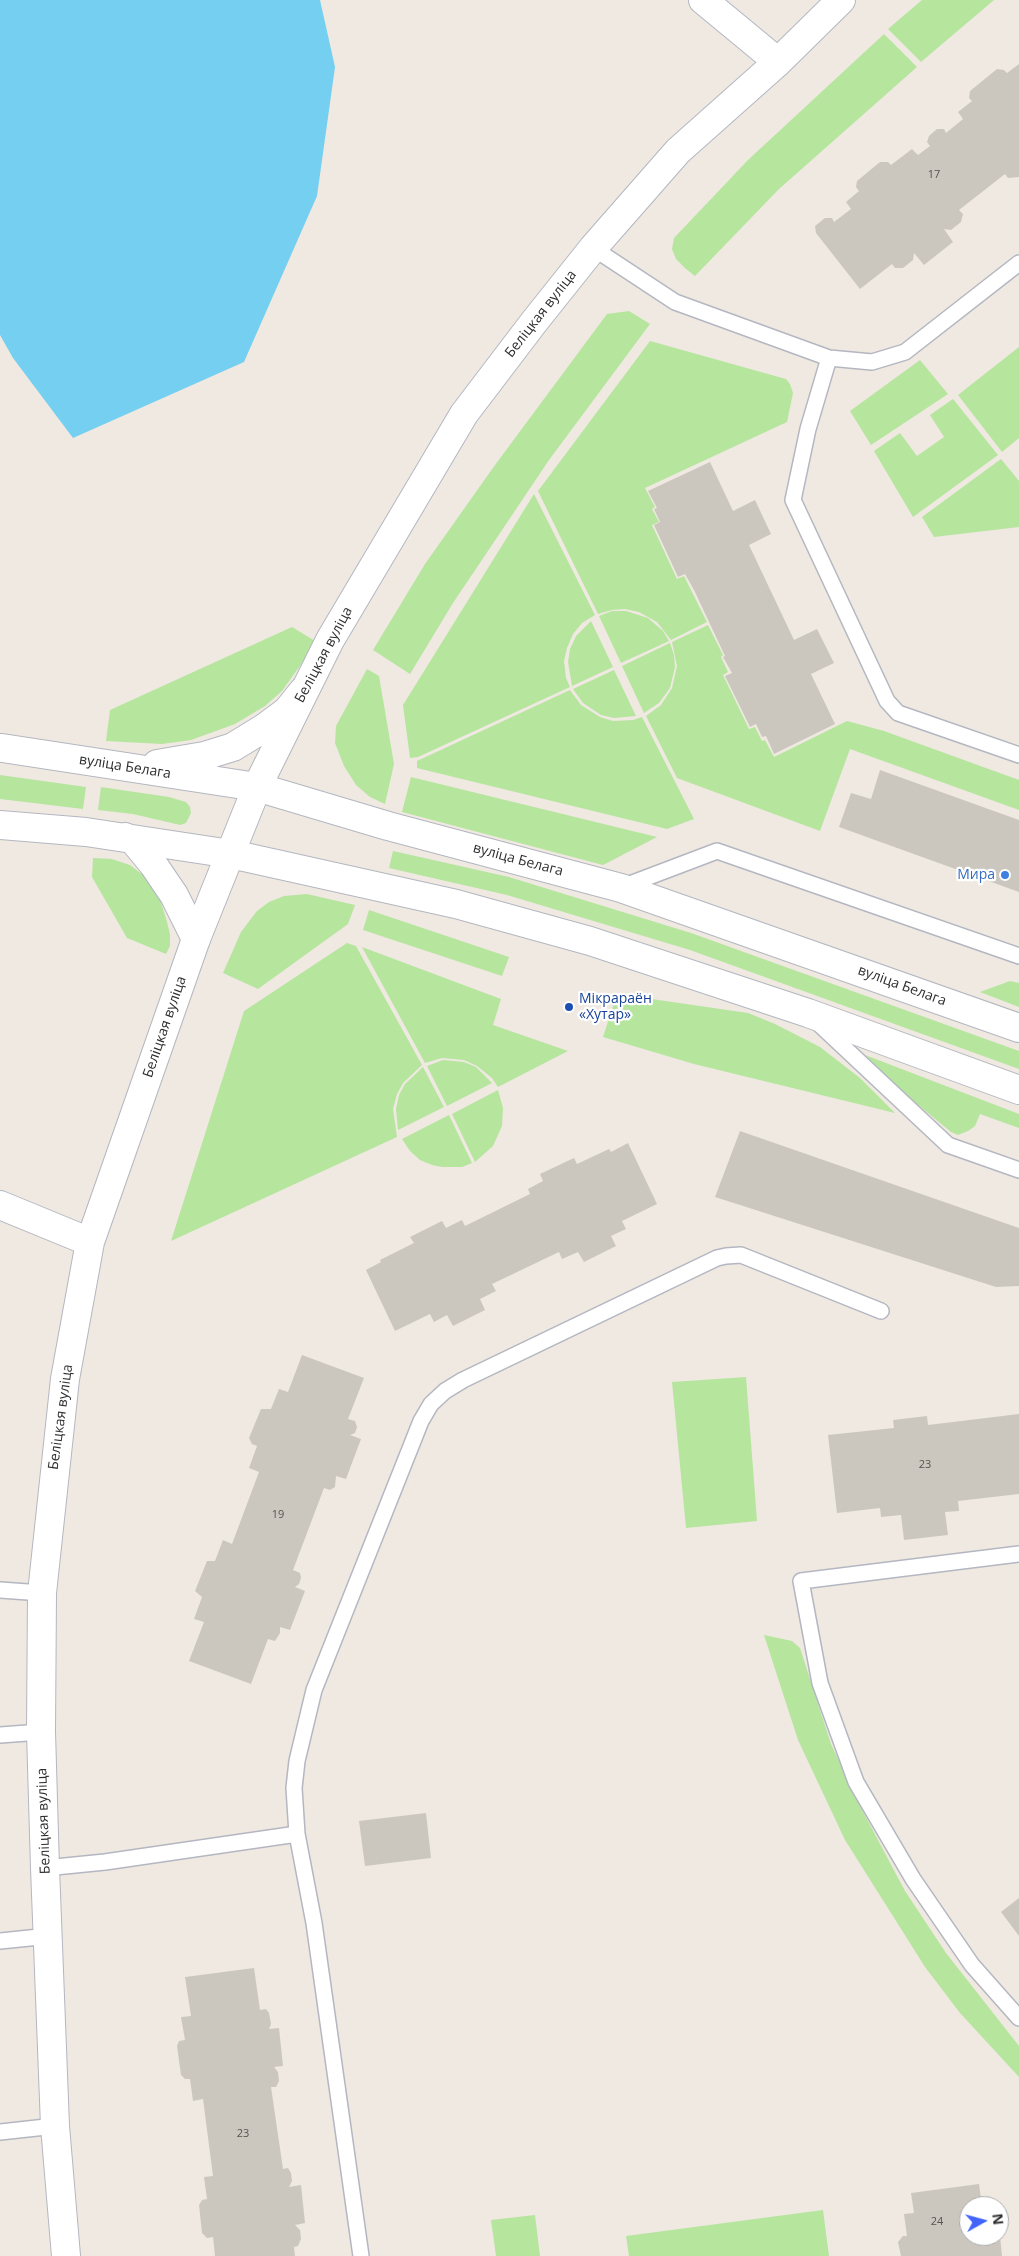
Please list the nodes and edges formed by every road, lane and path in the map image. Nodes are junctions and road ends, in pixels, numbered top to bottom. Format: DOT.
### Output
graph roads {
  1 [pos="703,0"];
  2 [pos="841,0"];
  3 [pos="778,62"];
  4 [pos="593,248"];
  5 [pos="1019,262"];
  6 [pos="829,358"];
  7 [pos="304,691"];
  8 [pos="2,748"];
  9 [pos="1019,755"];
  10 [pos="133,768"];
  11 [pos="258,787"];
  12 [pos="0,825"];
  13 [pos="124,837"];
  14 [pos="231,854"];
  15 [pos="621,888"];
  16 [pos="196,939"];
  17 [pos="1019,956"];
  18 [pos="808,1013"];
  19 [pos="1019,1028"];
  20 [pos="1019,1090"];
  21 [pos="1019,1170"];
  22 [pos="0,1205"];
  23 [pos="90,1242"];
  24 [pos="881,1311"];
  25 [pos="1019,1554"];
  26 [pos="0,1590"];
  27 [pos="42,1593"];
  28 [pos="41,1732"];
  29 [pos="0,1735"];
  30 [pos="297,1834"];
  31 [pos="45,1868"];
  32 [pos="49,1936"];
  33 [pos="0,1941"];
  34 [pos="1019,2018"];
  35 [pos="55,2126"];
  36 [pos="0,2132"];
  37 [pos="66,2256"];
  38 [pos="361,2256"];
  1 -- 3 [label="street"];
  2 -- 3 [label="street, Беліцкая вуліца"];
  3 -- 4 [label="street, Беліцкая вуліца"];
  4 -- 6 [label="lane"];
  4 -- 7 [label="street, Беліцкая вуліца"];
  5 -- 6 [label="lane"];
  6 -- 9 [label="lane"];
  7 -- 10 [label="street"];
  7 -- 11 [label="street, Беліцкая вуліца"];
  8 -- 10 [label="street, вуліца Белага"];
  10 -- 11 [label="street, вуліца Белага"];
  11 -- 14 [label="street, Беліцкая вуліца"];
  11 -- 15 [label="street, вуліца Белага"];
  12 -- 13 [label="street"];
  13 -- 14 [label="street"];
  13 -- 16 [label="street"];
  14 -- 16 [label="street, Беліцкая вуліца"];
  14 -- 18 [label="street"];
  15 -- 17 [label="lane"];
  15 -- 19 [label="street, вуліца Белага"];
  16 -- 23 [label="street, Беліцкая вуліца"];
  18 -- 20 [label="street"];
  18 -- 21 [label="lane"];
  22 -- 23 [label="street"];
  23 -- 27 [label="street, Беліцкая вуліца"];
  24 -- 30 [label="lane"];
  25 -- 34 [label="lane"];
  26 -- 27 [label="lane"];
  27 -- 28 [label="street, Беліцкая вуліца"];
  28 -- 29 [label="lane"];
  28 -- 31 [label="street, Беліцкая вуліца"];
  30 -- 31 [label="lane"];
  30 -- 38 [label="lane"];
  31 -- 32 [label="street, Беліцкая вуліца"];
  32 -- 33 [label="lane"];
  32 -- 35 [label="street, Беліцкая вуліца"];
  35 -- 36 [label="lane"];
  35 -- 37 [label="street, Беліцкая вуліца"];
}
